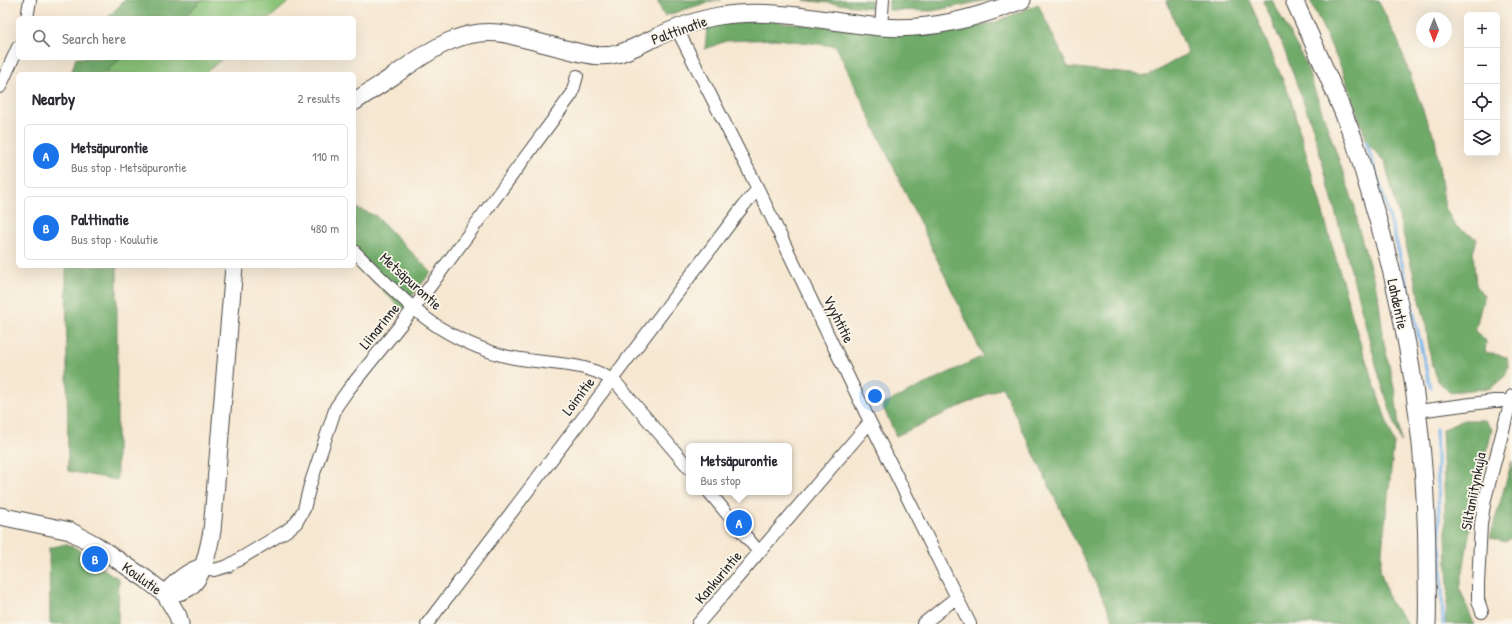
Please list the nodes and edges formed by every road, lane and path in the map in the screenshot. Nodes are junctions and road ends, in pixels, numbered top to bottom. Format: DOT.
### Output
graph roads {
  1 [pos="30,0"];
  2 [pos="883,0"];
  3 [pos="1022,0"];
  4 [pos="1294,0"];
  5 [pos="27,16"];
  6 [pos="881,27"];
  7 [pos="677,29"];
  8 [pos="16,51"];
  9 [pos="577,76"];
  10 [pos="0,87"];
  11 [pos="356,101"];
  12 [pos="758,189"];
  13 [pos="356,252"];
  14 [pos="234,268"];
  15 [pos="414,308"];
  16 [pos="611,378"];
  17 [pos="1511,399"];
  18 [pos="1418,411"];
  19 [pos="870,422"];
  20 [pos="686,464"];
  21 [pos="712,495"];
  22 [pos="0,516"];
  23 [pos="759,552"];
  24 [pos="202,567"];
  25 [pos="165,594"];
  26 [pos="957,597"];
  27 [pos="1482,612"];
  28 [pos="180,624"];
  29 [pos="427,624"];
  30 [pos="698,624"];
  31 [pos="923,624"];
  32 [pos="970,624"];
  33 [pos="1427,624"];
  1 -- 5 [label="street"];
  2 -- 6 [label="street"];
  3 -- 6 [label="street, Palttinatie"];
  4 -- 18 [label="street, Lahdentie"];
  6 -- 7 [label="street, Palttinatie"];
  7 -- 11 [label="street, Palttinatie"];
  7 -- 12 [label="street, Vyyhtitie"];
  8 -- 10 [label="street"];
  9 -- 15 [label="street, Liinarinne"];
  12 -- 16 [label="street, Loimitie"];
  12 -- 19 [label="street, Vyyhtitie"];
  13 -- 15 [label="street, Metsäpurontie"];
  14 -- 24 [label="street"];
  15 -- 16 [label="street, Metsäpurontie"];
  15 -- 24 [label="street, Liinarinne"];
  16 -- 20 [label="street, Metsäpurontie"];
  16 -- 29 [label="street, Loimitie"];
  17 -- 18 [label="street, Siltaniitynkuja"];
  17 -- 27 [label="street, Siltaniitynkuja"];
  18 -- 33 [label="street, Lahdentie"];
  19 -- 23 [label="street, Kankurintie"];
  19 -- 26 [label="street, Vyyhtitie"];
  21 -- 23 [label="street"];
  22 -- 25 [label="street, Koulutie"];
  23 -- 30 [label="street, Kankurintie"];
  24 -- 25 [label="street"];
  25 -- 28 [label="street, Koulutie"];
  26 -- 31 [label="street"];
  26 -- 32 [label="street, Vyyhtitie"];
}
